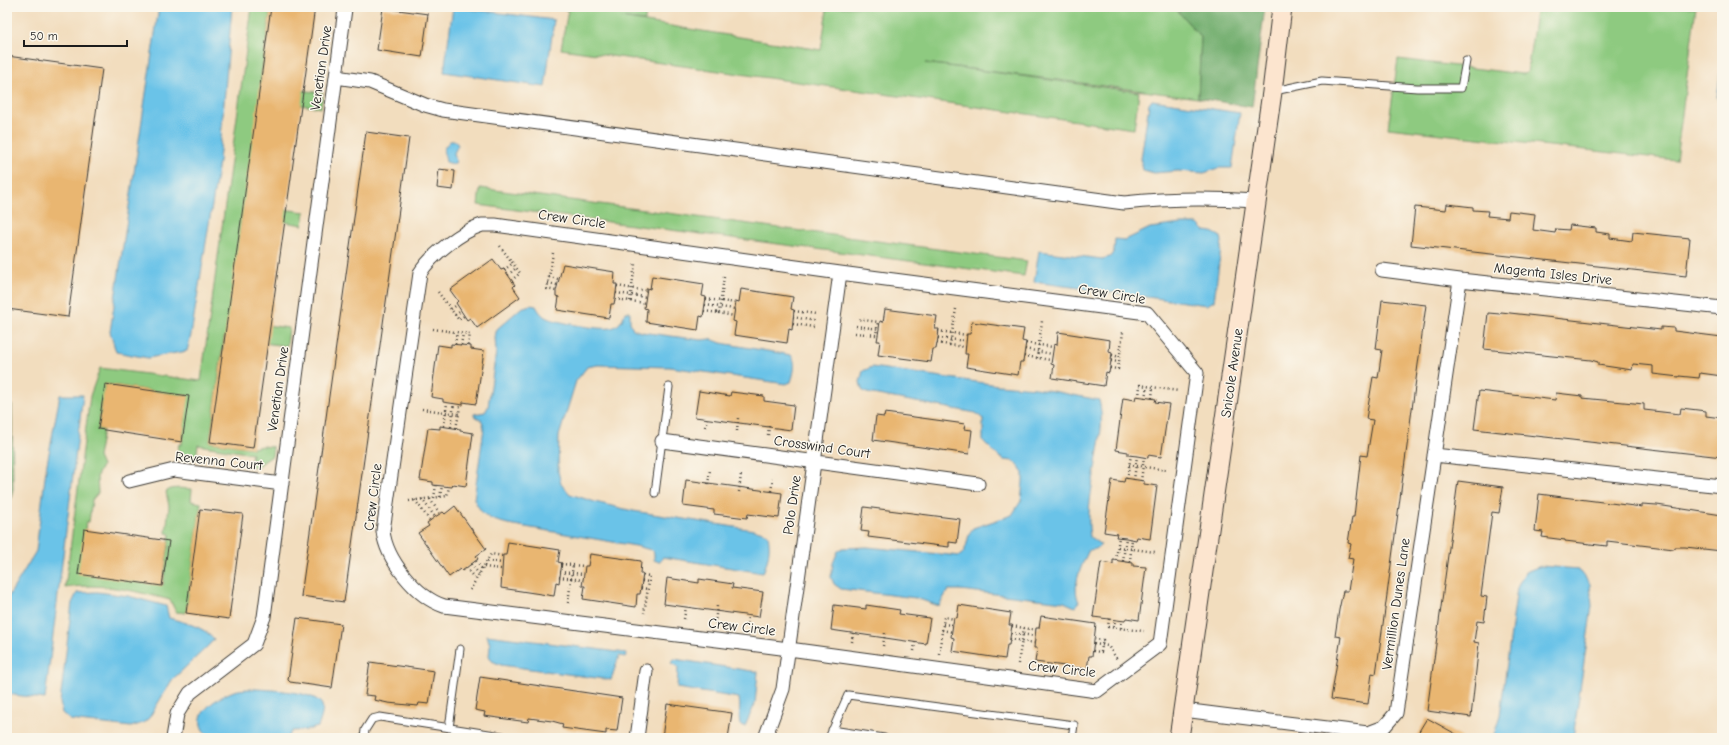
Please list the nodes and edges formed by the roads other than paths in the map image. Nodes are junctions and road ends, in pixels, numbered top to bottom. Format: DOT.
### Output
graph roads {
  1 [pos="1282,7"];
  2 [pos="345,9"];
  3 [pos="1466,61"];
  4 [pos="336,77"];
  5 [pos="1272,92"];
  6 [pos="1256,201"];
  7 [pos="1382,270"];
  8 [pos="840,273"];
  9 [pos="1460,280"];
  10 [pos="1722,308"];
  11 [pos="669,387"];
  12 [pos="662,441"];
  13 [pos="1434,455"];
  14 [pos="814,462"];
  15 [pos="130,481"];
  16 [pos="282,484"];
  17 [pos="978,484"];
  18 [pos="1722,486"];
  19 [pos="655,493"];
  20 [pos="460,649"];
  21 [pos="789,649"];
  22 [pos="646,671"];
  23 [pos="1183,710"];
  24 [pos="449,728"];
  25 [pos="832,730"];
  26 [pos="173,738"];
  27 [pos="364,738"];
  28 [pos="515,738"];
  29 [pos="637,738"];
  30 [pos="764,738"];
  31 [pos="829,738"];
  32 [pos="884,738"];
  33 [pos="1072,738"];
  34 [pos="1179,738"];
  1 -- 5 [label="street, Snicole Avenue"];
  2 -- 4 [label="street, Venetian Drive"];
  3 -- 5 [label="lane"];
  4 -- 6 [label="street"];
  4 -- 16 [label="street, Venetian Drive"];
  5 -- 6 [label="street, Snicole Avenue"];
  6 -- 23 [label="street, Snicole Avenue"];
  7 -- 9 [label="street, Magenta Isles Drive"];
  8 -- 14 [label="street, Polo Drive"];
  8 -- 21 [label="street, Crew Circle"];
  8 -- 21 [label="street, Crew Circle"];
  9 -- 10 [label="street, Magenta Isles Drive"];
  9 -- 13 [label="street, Vermillion Dunes Lane"];
  11 -- 12 [label="lane"];
  12 -- 14 [label="street, Crosswind Court"];
  12 -- 19 [label="lane"];
  13 -- 18 [label="street"];
  13 -- 23 [label="street, Vermillion Dunes Lane"];
  14 -- 17 [label="street, Crosswind Court"];
  14 -- 21 [label="street, Polo Drive"];
  15 -- 16 [label="street, Revenna Court"];
  16 -- 26 [label="street, Venetian Drive"];
  20 -- 24 [label="lane"];
  21 -- 30 [label="street, Polo Drive"];
  22 -- 29 [label="street"];
  23 -- 34 [label="street, Snicole Avenue"];
  24 -- 27 [label="lane"];
  24 -- 28 [label="lane"];
  25 -- 31 [label="lane"];
  25 -- 32 [label="lane"];
  25 -- 33 [label="lane"];
}
